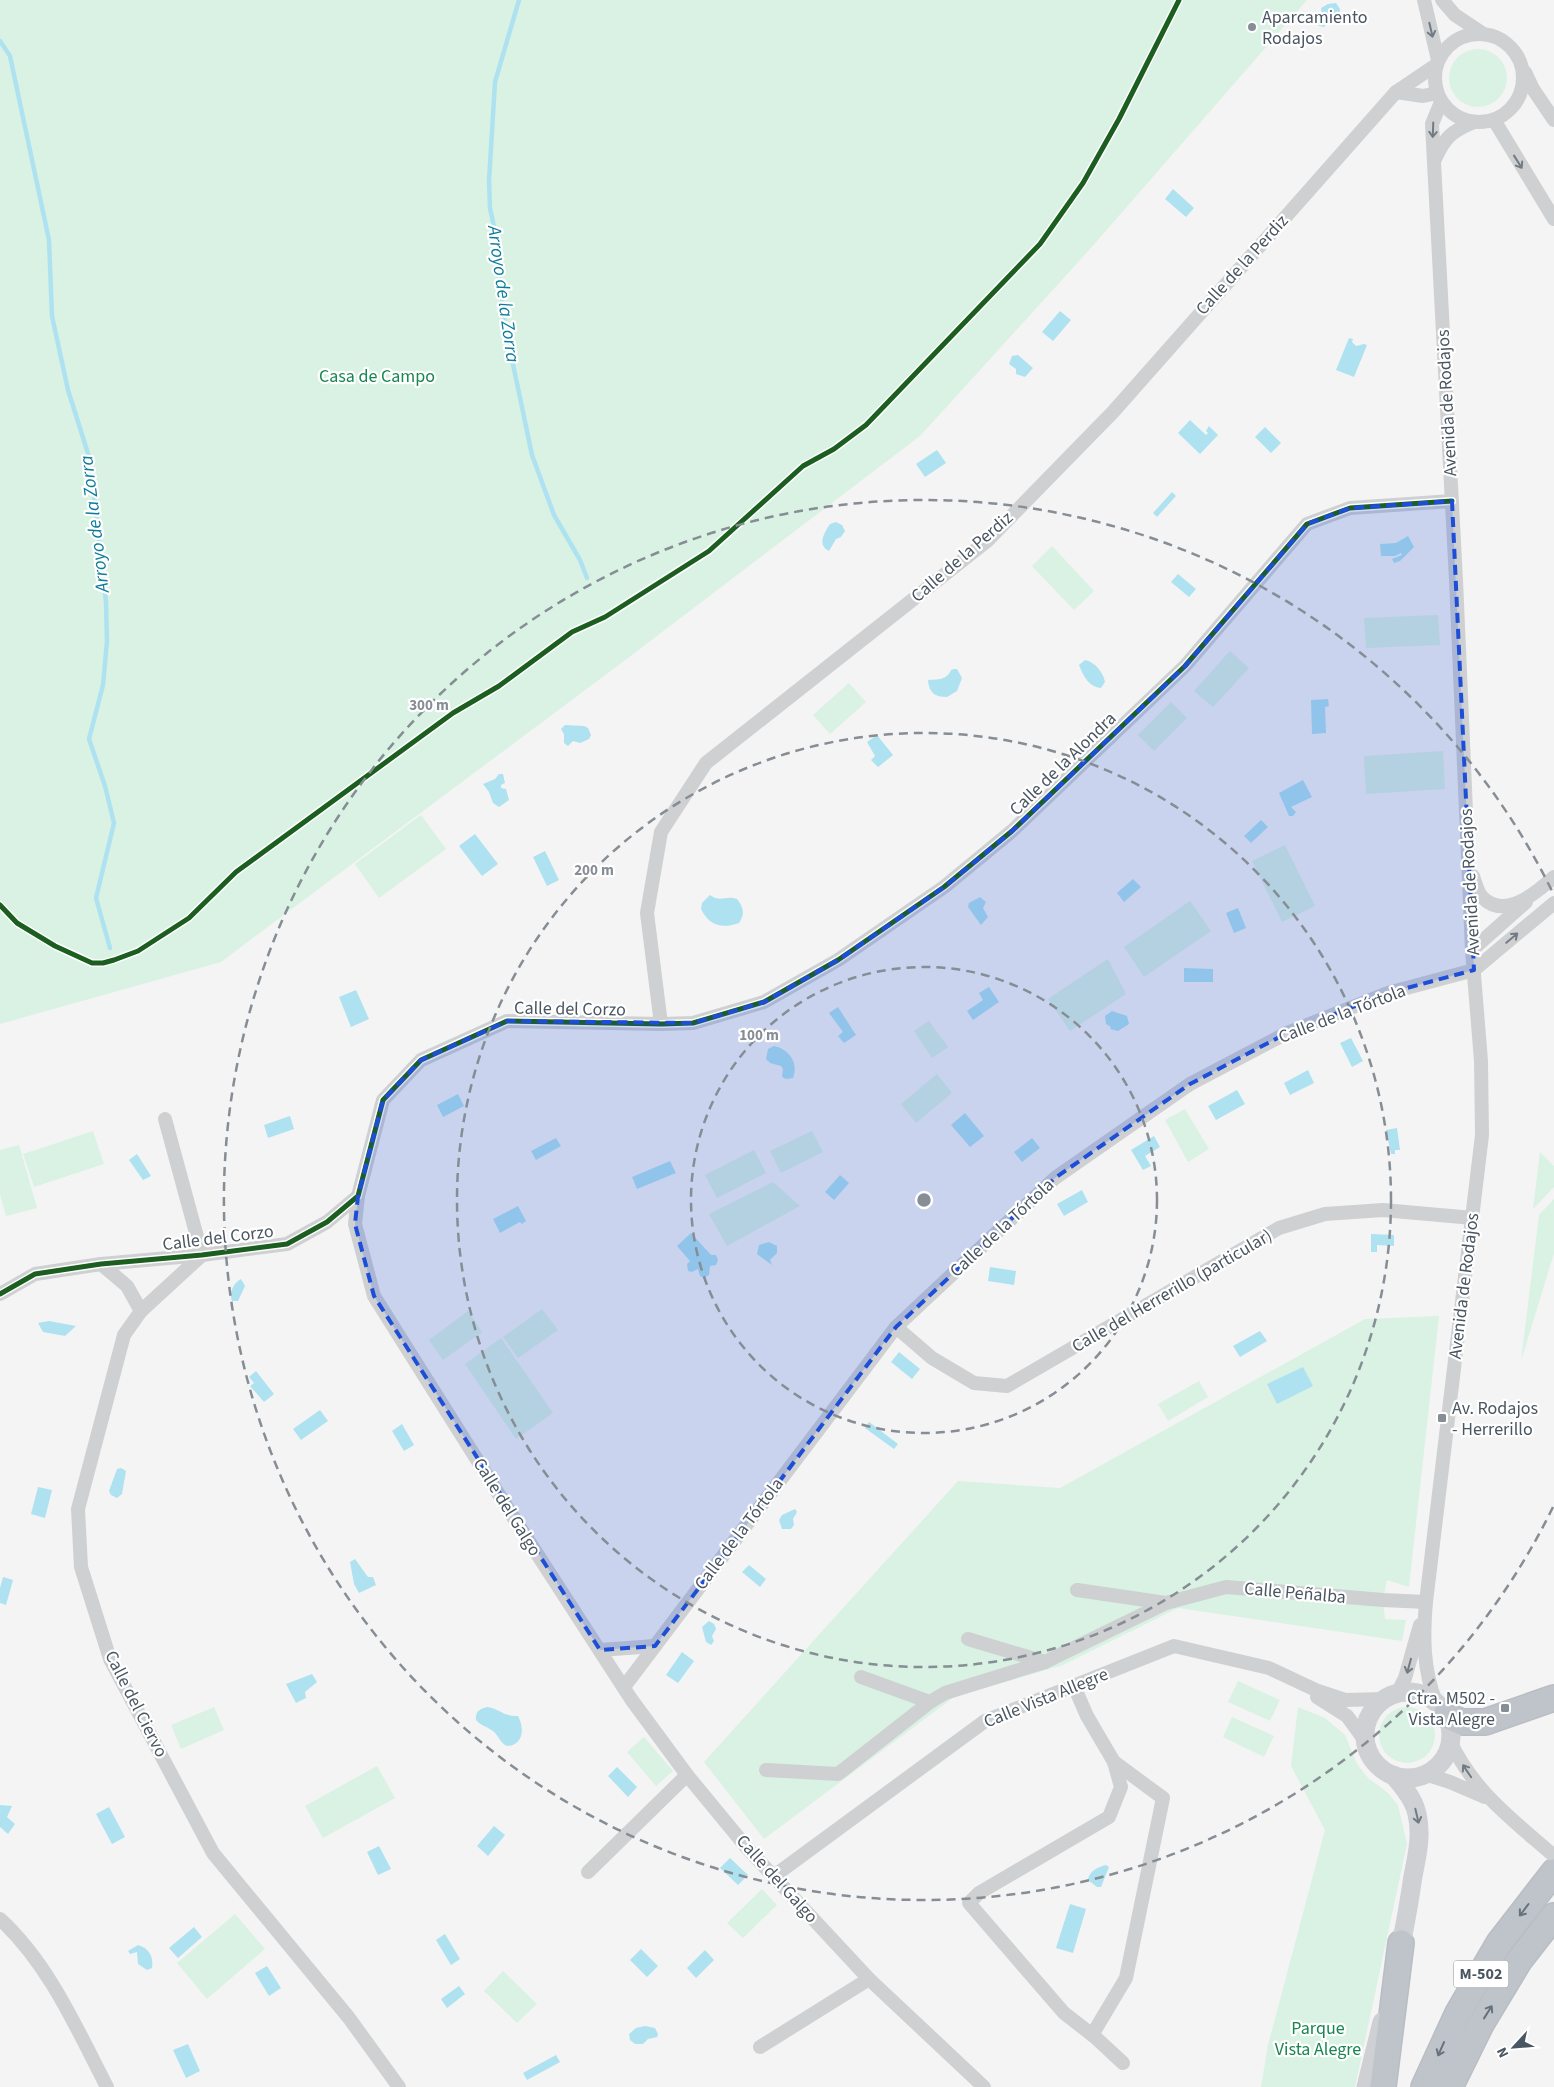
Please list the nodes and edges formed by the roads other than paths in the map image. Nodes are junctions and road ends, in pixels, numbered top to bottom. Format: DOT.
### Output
graph roads {
  1 [pos="1424,0"];
  2 [pos="1442,0"];
  3 [pos="1482,33"];
  4 [pos="1519,57"];
  5 [pos="1437,62"];
  6 [pos="1396,92"];
  7 [pos="1439,97"];
  8 [pos="1494,120"];
  9 [pos="1554,120"];
  10 [pos="1474,122"];
  11 [pos="1434,159"];
  12 [pos="1554,219"];
  13 [pos="1452,501"];
  14 [pos="1469,868"];
  15 [pos="1554,877"];
  16 [pos="1532,896"];
  17 [pos="1554,903"];
  18 [pos="1472,950"];
  19 [pos="1474,970"];
  20 [pos="661,1024"];
  21 [pos="165,1119"];
  22 [pos="358,1196"];
  23 [pos="1473,1218"];
  24 [pos="327,1222"];
  25 [pos="356,1224"];
  26 [pos="202,1256"];
  27 [pos="101,1264"];
  28 [pos="0,1294"];
  29 [pos="142,1311"];
  30 [pos="896,1327"];
  31 [pos="1077,1590"];
  32 [pos="1426,1602"];
  33 [pos="1166,1603"];
  34 [pos="968,1639"];
  35 [pos="655,1646"];
  36 [pos="600,1650"];
  37 [pos="1045,1662"];
  38 [pos="1269,1668"];
  39 [pos="861,1677"];
  40 [pos="1074,1686"];
  41 [pos="624,1688"];
  42 [pos="1390,1697"];
  43 [pos="1554,1698"];
  44 [pos="930,1702"];
  45 [pos="1441,1709"];
  46 [pos="1450,1741"];
  47 [pos="1366,1742"];
  48 [pos="1114,1762"];
  49 [pos="766,1770"];
  50 [pos="1425,1774"];
  51 [pos="687,1775"];
  52 [pos="1393,1775"];
  53 [pos="1489,1799"];
  54 [pos="1554,1856"];
  55 [pos="588,1872"];
  56 [pos="1554,1872"];
  57 [pos="774,1876"];
  58 [pos="1554,1916"];
  59 [pos="0,1919"];
  60 [pos="1401,1943"];
  61 [pos="869,1979"];
  62 [pos="1092,2035"];
  63 [pos="760,2047"];
  64 [pos="1123,2064"];
  65 [pos="107,2087"];
  66 [pos="399,2087"];
  67 [pos="984,2087"];
  68 [pos="1366,2087"];
  69 [pos="1383,2087"];
  70 [pos="1424,2087"];
  71 [pos="1450,2087"];
  1 -- 5 [label="street, one-way"];
  2 -- 3 [label="street"];
  3 -- 4 [label="street"];
  3 -- 5 [label="street"];
  4 -- 8 [label="street"];
  4 -- 9 [label="street"];
  5 -- 6 [label="street, Calle de la Perdiz"];
  5 -- 7 [label="street"];
  6 -- 7 [label="street"];
  6 -- 20 [label="street, Calle de la Perdiz"];
  7 -- 10 [label="street"];
  7 -- 11 [label="street, Avenida de Rodajos, one-way"];
  8 -- 10 [label="street"];
  8 -- 12 [label="street, one-way"];
  10 -- 11 [label="street"];
  11 -- 13 [label="street, Avenida de Rodajos"];
  13 -- 14 [label="street, Avenida de Rodajos"];
  13 -- 20 [label="street, Calle de la Alondra"];
  14 -- 16 [label="street"];
  14 -- 18 [label="street, Avenida de Rodajos"];
  15 -- 16 [label="street"];
  16 -- 18 [label="street"];
  19 -- 17 [label="street, one-way"];
  18 -- 19 [label="street, Avenida de Rodajos"];
  19 -- 23 [label="street, Avenida de Rodajos"];
  19 -- 30 [label="street, Calle de la Tórtola"];
  20 -- 22 [label="street, Calle del Corzo"];
  21 -- 26 [label="street"];
  22 -- 24 [label="street, Calle del Corzo"];
  22 -- 25 [label="street, Calle del Galgo"];
  23 -- 30 [label="street, Calle del Herrerillo (particular)"];
  23 -- 32 [label="street, Avenida de Rodajos"];
  24 -- 25 [label="street"];
  24 -- 26 [label="street, Calle del Corzo"];
  25 -- 36 [label="street, Calle del Galgo"];
  26 -- 27 [label="street, Calle del Corzo"];
  26 -- 29 [label="street, Calle del Ciervo"];
  27 -- 28 [label="street, Calle del Corzo"];
  27 -- 29 [label="street"];
  29 -- 66 [label="street, Calle del Ciervo"];
  30 -- 35 [label="street, Calle de la Tórtola"];
  31 -- 33 [label="street, Calle Peñalba"];
  32 -- 33 [label="street, Calle Peñalba"];
  32 -- 42 [label="street, Avenida de Rodajos, one-way"];
  32 -- 45 [label="street, Avenida de Rodajos"];
  33 -- 37 [label="street, Calle Peñalba"];
  34 -- 37 [label="street"];
  35 -- 36 [label="street"];
  35 -- 41 [label="street, Calle de la Tórtola"];
  36 -- 41 [label="street, Calle del Galgo"];
  37 -- 44 [label="street, Calle Peñalba"];
  38 -- 40 [label="street, Calle Vista Allegre"];
  38 -- 42 [label="street, Calle Vista Allegre"];
  38 -- 47 [label="street, Calle Vista Allegre"];
  39 -- 44 [label="street"];
  40 -- 48 [label="street"];
  40 -- 57 [label="street, Calle Vista Allegre"];
  41 -- 51 [label="street, Calle del Galgo"];
  42 -- 45 [label="main road"];
  42 -- 47 [label="main road"];
  43 -- 45 [label="highway"];
  44 -- 49 [label="street, Calle Peñalba"];
  45 -- 46 [label="main road"];
  46 -- 50 [label="main road"];
  53 -- 46 [label="street, one-way"];
  47 -- 52 [label="main road"];
  48 -- 62 [label="street"];
  48 -- 62 [label="street"];
  50 -- 52 [label="main road"];
  50 -- 53 [label="street"];
  51 -- 55 [label="street"];
  51 -- 57 [label="street, Calle del Galgo"];
  52 -- 60 [label="main road, one-way"];
  53 -- 54 [label="street"];
  56 -- 70 [label="highway, M-502, one-way"];
  57 -- 61 [label="street, Calle del Galgo"];
  71 -- 58 [label="highway, M-502, one-way"];
  59 -- 65 [label="street"];
  60 -- 68 [label="main road"];
  60 -- 69 [label="highway"];
  61 -- 63 [label="street"];
  61 -- 67 [label="street, Calle del Galgo"];
  62 -- 64 [label="street"];
}
